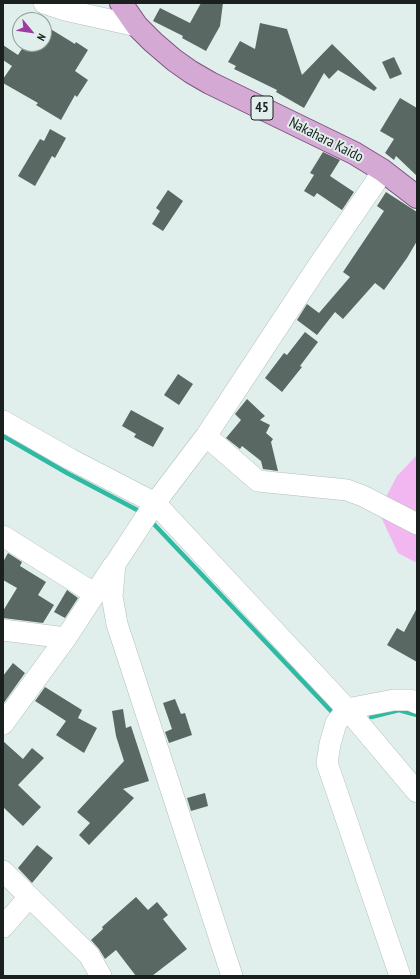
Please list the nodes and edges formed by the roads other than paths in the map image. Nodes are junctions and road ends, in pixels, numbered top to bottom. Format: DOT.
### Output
graph roads {
  1 [pos="44,3"];
  2 [pos="120,3"];
  3 [pos="137,26"];
  4 [pos="382,170"];
  5 [pos="417,197"];
  6 [pos="3,421"];
  7 [pos="206,436"];
  8 [pos="149,511"];
  9 [pos="417,524"];
  10 [pos="3,536"];
  11 [pos="115,564"];
  12 [pos="95,594"];
  13 [pos="3,630"];
  14 [pos="66,638"];
  15 [pos="417,703"];
  16 [pos="347,709"];
  17 [pos="3,724"];
  18 [pos="417,792"];
  19 [pos="3,871"];
  20 [pos="29,897"];
  21 [pos="3,927"];
  22 [pos="101,976"];
  23 [pos="232,976"];
  24 [pos="400,976"];
  1 -- 3 [label="street"];
  2 -- 3 [label="main road, Nakahara Kaido / 45"];
  3 -- 4 [label="main road, Nakahara Kaido / 45"];
  4 -- 5 [label="main road, Nakahara Kaido / 45"];
  4 -- 7 [label="street"];
  6 -- 8 [label="street"];
  7 -- 8 [label="street"];
  7 -- 9 [label="street"];
  8 -- 11 [label="street"];
  8 -- 16 [label="street"];
  10 -- 12 [label="street"];
  11 -- 12 [label="street"];
  11 -- 23 [label="street"];
  12 -- 14 [label="street"];
  13 -- 14 [label="street"];
  14 -- 17 [label="street"];
  15 -- 16 [label="street"];
  16 -- 18 [label="street"];
  16 -- 24 [label="street"];
  19 -- 20 [label="street"];
  20 -- 21 [label="street"];
  20 -- 22 [label="street"];
}
